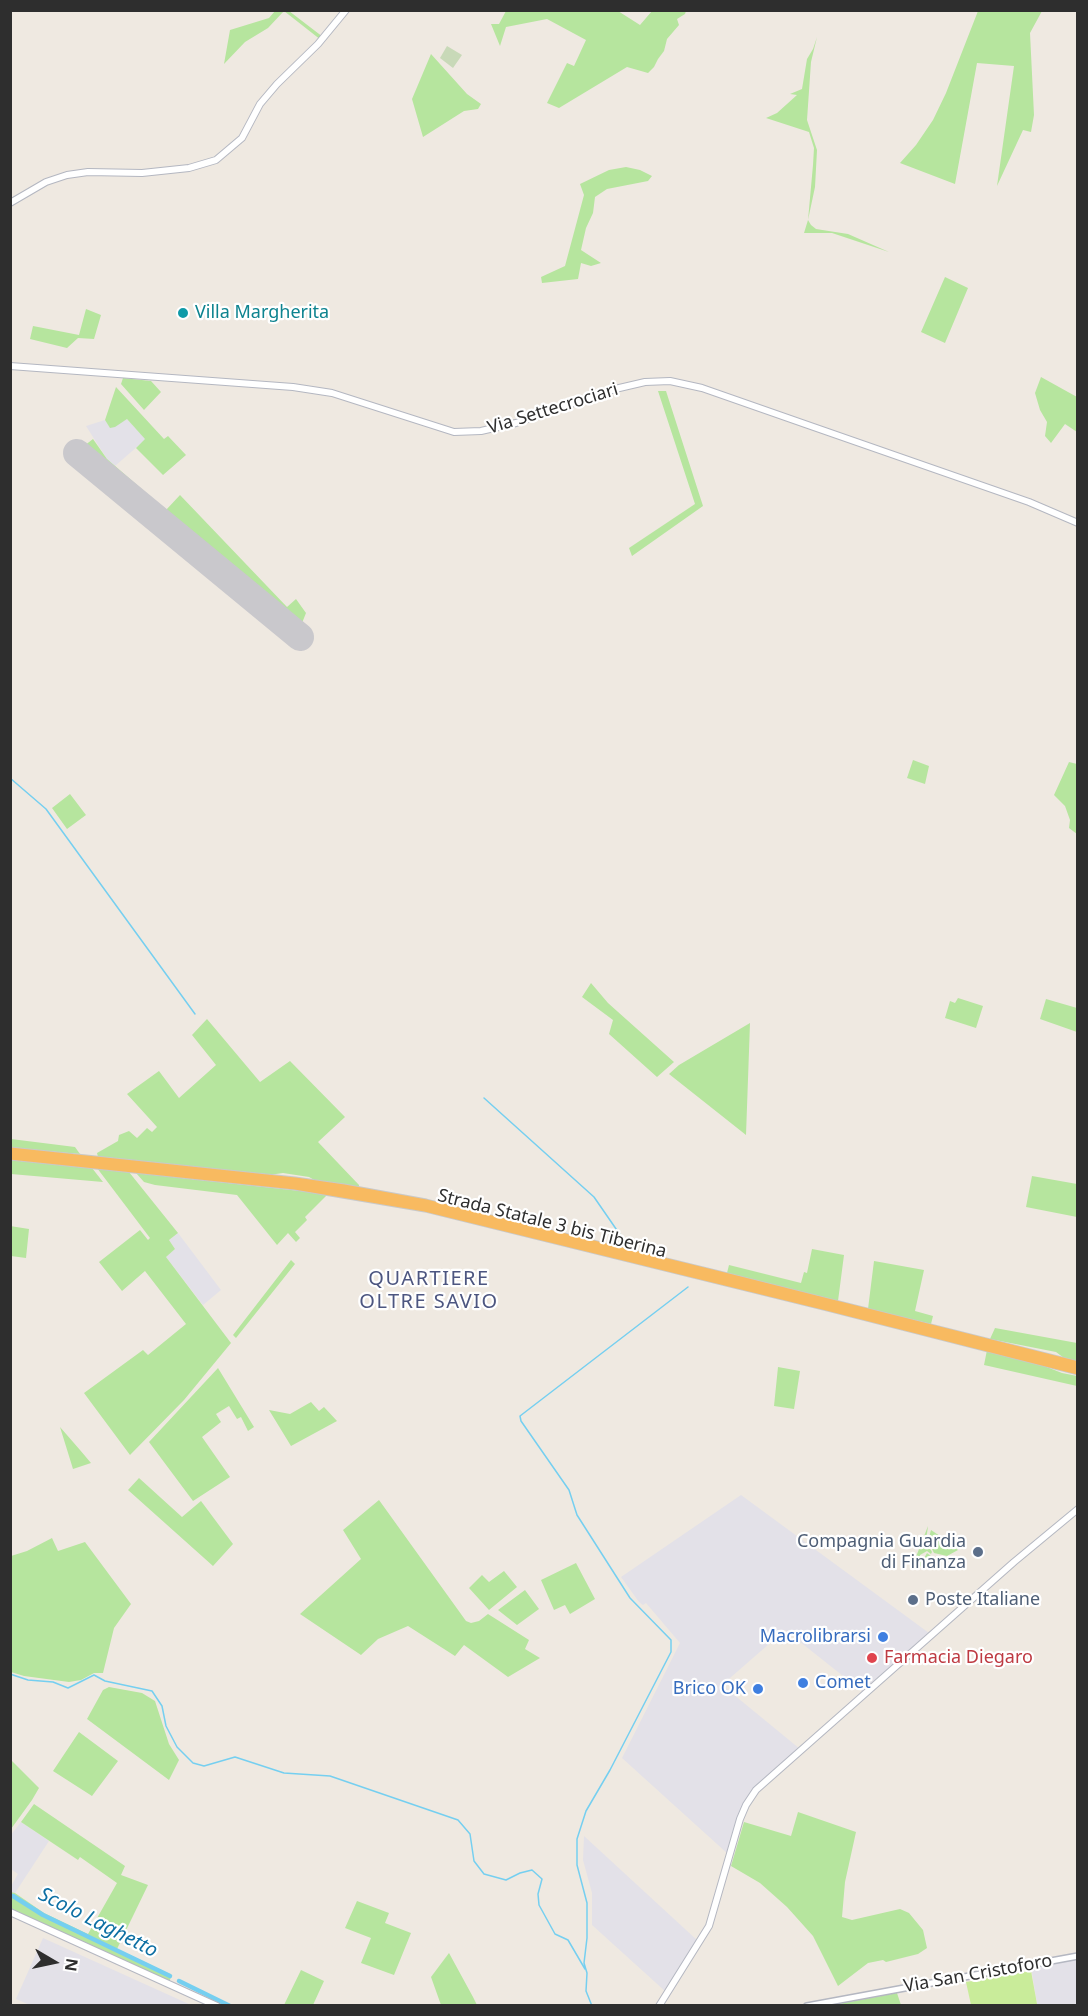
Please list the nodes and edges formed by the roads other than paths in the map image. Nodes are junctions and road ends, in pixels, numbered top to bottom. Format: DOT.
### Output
graph roads {
  1 [pos="346,10"];
  2 [pos="10,203"];
  3 [pos="10,366"];
  4 [pos="1077,523"];
  5 [pos="10,1151"];
  6 [pos="10,1156"];
  7 [pos="66,1159"];
  8 [pos="884,1319"];
  9 [pos="1077,1365"];
  10 [pos="1077,1371"];
  11 [pos="1077,1509"];
  12 [pos="10,1912"];
  13 [pos="1077,1956"];
  14 [pos="217,2006"];
  15 [pos="659,2006"];
  16 [pos="807,2006"];
  1 -- 2 [label="main road"];
  3 -- 4 [label="main road, Via Settecrociari"];
  5 -- 7 [label="highway, Strada Statale 3 bis Tiberina"];
  6 -- 7 [label="highway, Strada Statale 3 bis Tiberina"];
  7 -- 8 [label="highway, Strada Statale 3 bis Tiberina"];
  8 -- 9 [label="highway, Strada Statale 3 bis Tiberina"];
  8 -- 10 [label="highway, Strada Statale 3 bis Tiberina"];
  11 -- 15 [label="main road"];
  12 -- 14 [label="main road"];
  13 -- 16 [label="street, Via San Cristoforo"];
}
